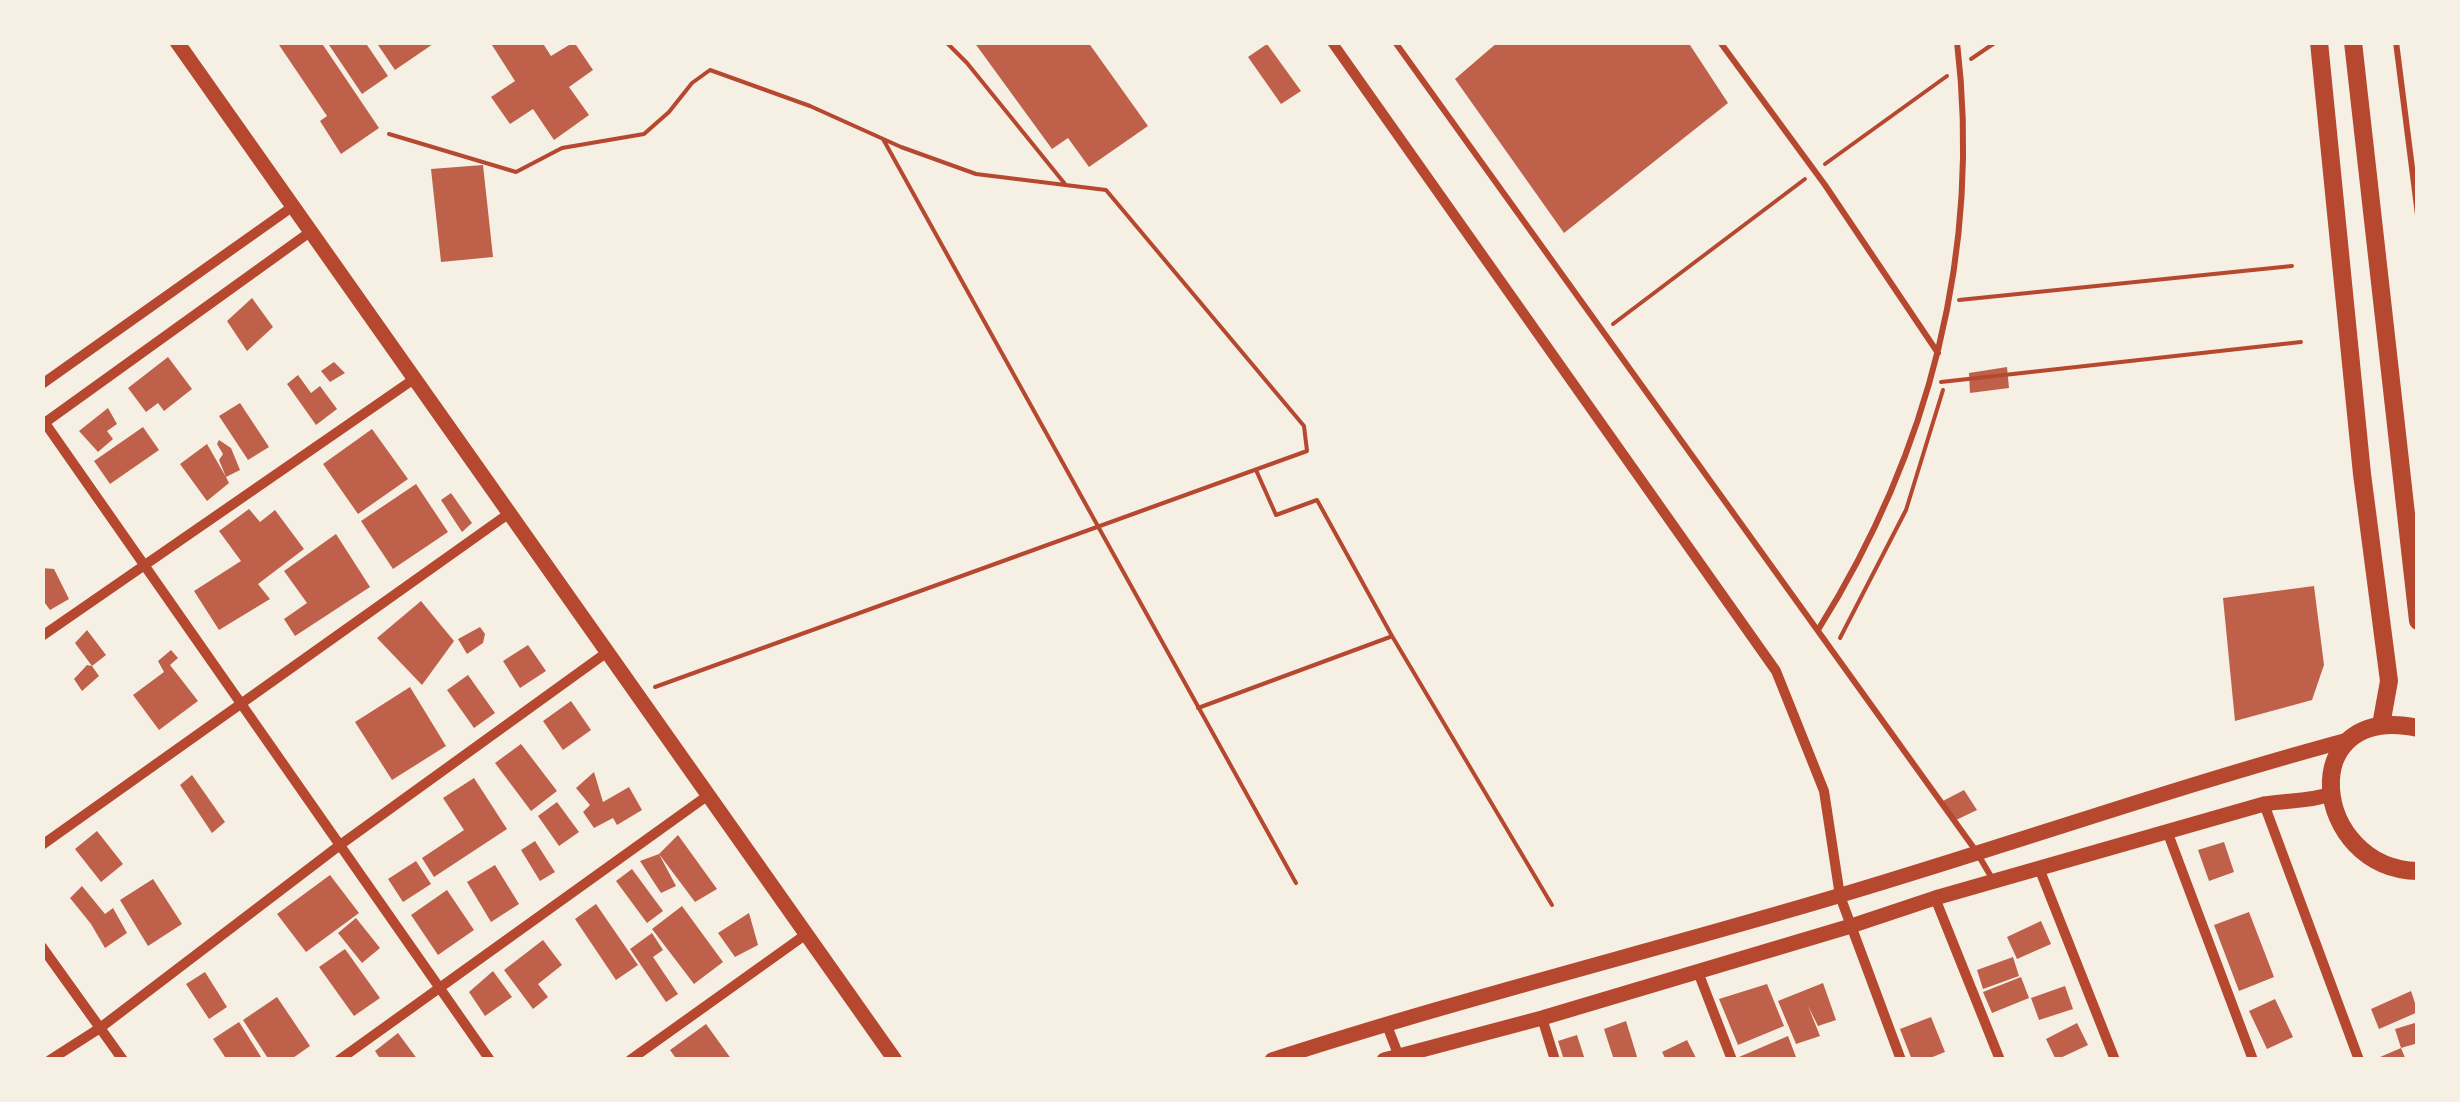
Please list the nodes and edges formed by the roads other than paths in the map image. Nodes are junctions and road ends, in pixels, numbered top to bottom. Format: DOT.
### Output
graph roads {
  1 [pos="177,42"];
  2 [pos="1332,42"];
  3 [pos="1395,42"];
  4 [pos="1720,42"];
  5 [pos="1957,42"];
  6 [pos="2319,42"];
  7 [pos="2353,42"];
  8 [pos="2396,42"];
  9 [pos="292,207"];
  10 [pos="2418,215"];
  11 [pos="310,232"];
  12 [pos="1938,354"];
  13 [pos="414,379"];
  14 [pos="42,384"];
  15 [pos="44,424"];
  16 [pos="511,512"];
  17 [pos="145,566"];
  18 [pos="2418,621"];
  19 [pos="1818,630"];
  20 [pos="42,636"];
  21 [pos="606,653"];
  22 [pos="242,704"];
  23 [pos="2381,725"];
  24 [pos="2418,728"];
  25 [pos="2344,742"];
  26 [pos="2331,794"];
  27 [pos="707,796"];
  28 [pos="2264,804"];
  29 [pos="2167,831"];
  30 [pos="42,845"];
  31 [pos="340,846"];
  32 [pos="1976,851"];
  33 [pos="2040,868"];
  34 [pos="2411,871"];
  35 [pos="1994,881"];
  36 [pos="2418,890"];
  37 [pos="1840,896"];
  38 [pos="1936,898"];
  39 [pos="1852,926"];
  40 [pos="806,935"];
  41 [pos="42,947"];
  42 [pos="1698,972"];
  43 [pos="439,987"];
  44 [pos="1542,1018"];
  45 [pos="1386,1022"];
  46 [pos="100,1028"];
  47 [pos="1394,1058"];
  48 [pos="50,1060"];
  49 [pos="123,1060"];
  50 [pos="339,1060"];
  51 [pos="490,1060"];
  52 [pos="630,1060"];
  53 [pos="895,1060"];
  54 [pos="1272,1060"];
  55 [pos="1555,1060"];
  56 [pos="1732,1060"];
  57 [pos="1901,1060"];
  58 [pos="2000,1060"];
  59 [pos="2115,1060"];
  60 [pos="2252,1060"];
  61 [pos="2359,1060"];
  1 -- 9 [label="street"];
  2 -- 37 [label="street"];
  3 -- 19 [label="lane"];
  4 -- 12 [label="lane"];
  5 -- 12 [label="lane"];
  6 -- 23 [label="main road"];
  7 -- 18 [label="main road"];
  8 -- 10 [label="lane"];
  9 -- 11 [label="street"];
  9 -- 14 [label="street"];
  11 -- 13 [label="street"];
  11 -- 15 [label="street"];
  12 -- 19 [label="lane"];
  13 -- 16 [label="street"];
  13 -- 17 [label="street"];
  15 -- 17 [label="street"];
  16 -- 21 [label="street"];
  16 -- 22 [label="street"];
  17 -- 20 [label="street"];
  17 -- 22 [label="street"];
  19 -- 32 [label="lane"];
  21 -- 27 [label="street"];
  21 -- 31 [label="street"];
  22 -- 30 [label="street"];
  22 -- 31 [label="street"];
  23 -- 24 [label="main road"];
  23 -- 25 [label="main road"];
  25 -- 26 [label="main road"];
  25 -- 32 [label="street"];
  26 -- 28 [label="street"];
  26 -- 34 [label="main road"];
  27 -- 40 [label="street"];
  27 -- 43 [label="street"];
  28 -- 29 [label="street"];
  28 -- 61 [label="street"];
  29 -- 33 [label="street"];
  29 -- 60 [label="street"];
  31 -- 43 [label="street"];
  31 -- 46 [label="street"];
  32 -- 35 [label="lane"];
  32 -- 37 [label="street"];
  33 -- 35 [label="street"];
  33 -- 59 [label="street"];
  34 -- 36 [label="main road"];
  35 -- 38 [label="street"];
  37 -- 39 [label="street"];
  37 -- 45 [label="street"];
  38 -- 39 [label="street"];
  38 -- 58 [label="street"];
  39 -- 42 [label="street"];
  39 -- 57 [label="street"];
  40 -- 52 [label="street"];
  40 -- 53 [label="street"];
  41 -- 46 [label="street"];
  42 -- 44 [label="street"];
  42 -- 56 [label="street"];
  43 -- 50 [label="street"];
  43 -- 51 [label="street"];
  44 -- 47 [label="street"];
  44 -- 55 [label="street"];
  45 -- 47 [label="street"];
  45 -- 54 [label="street"];
  46 -- 48 [label="street"];
  46 -- 49 [label="street"];
}
